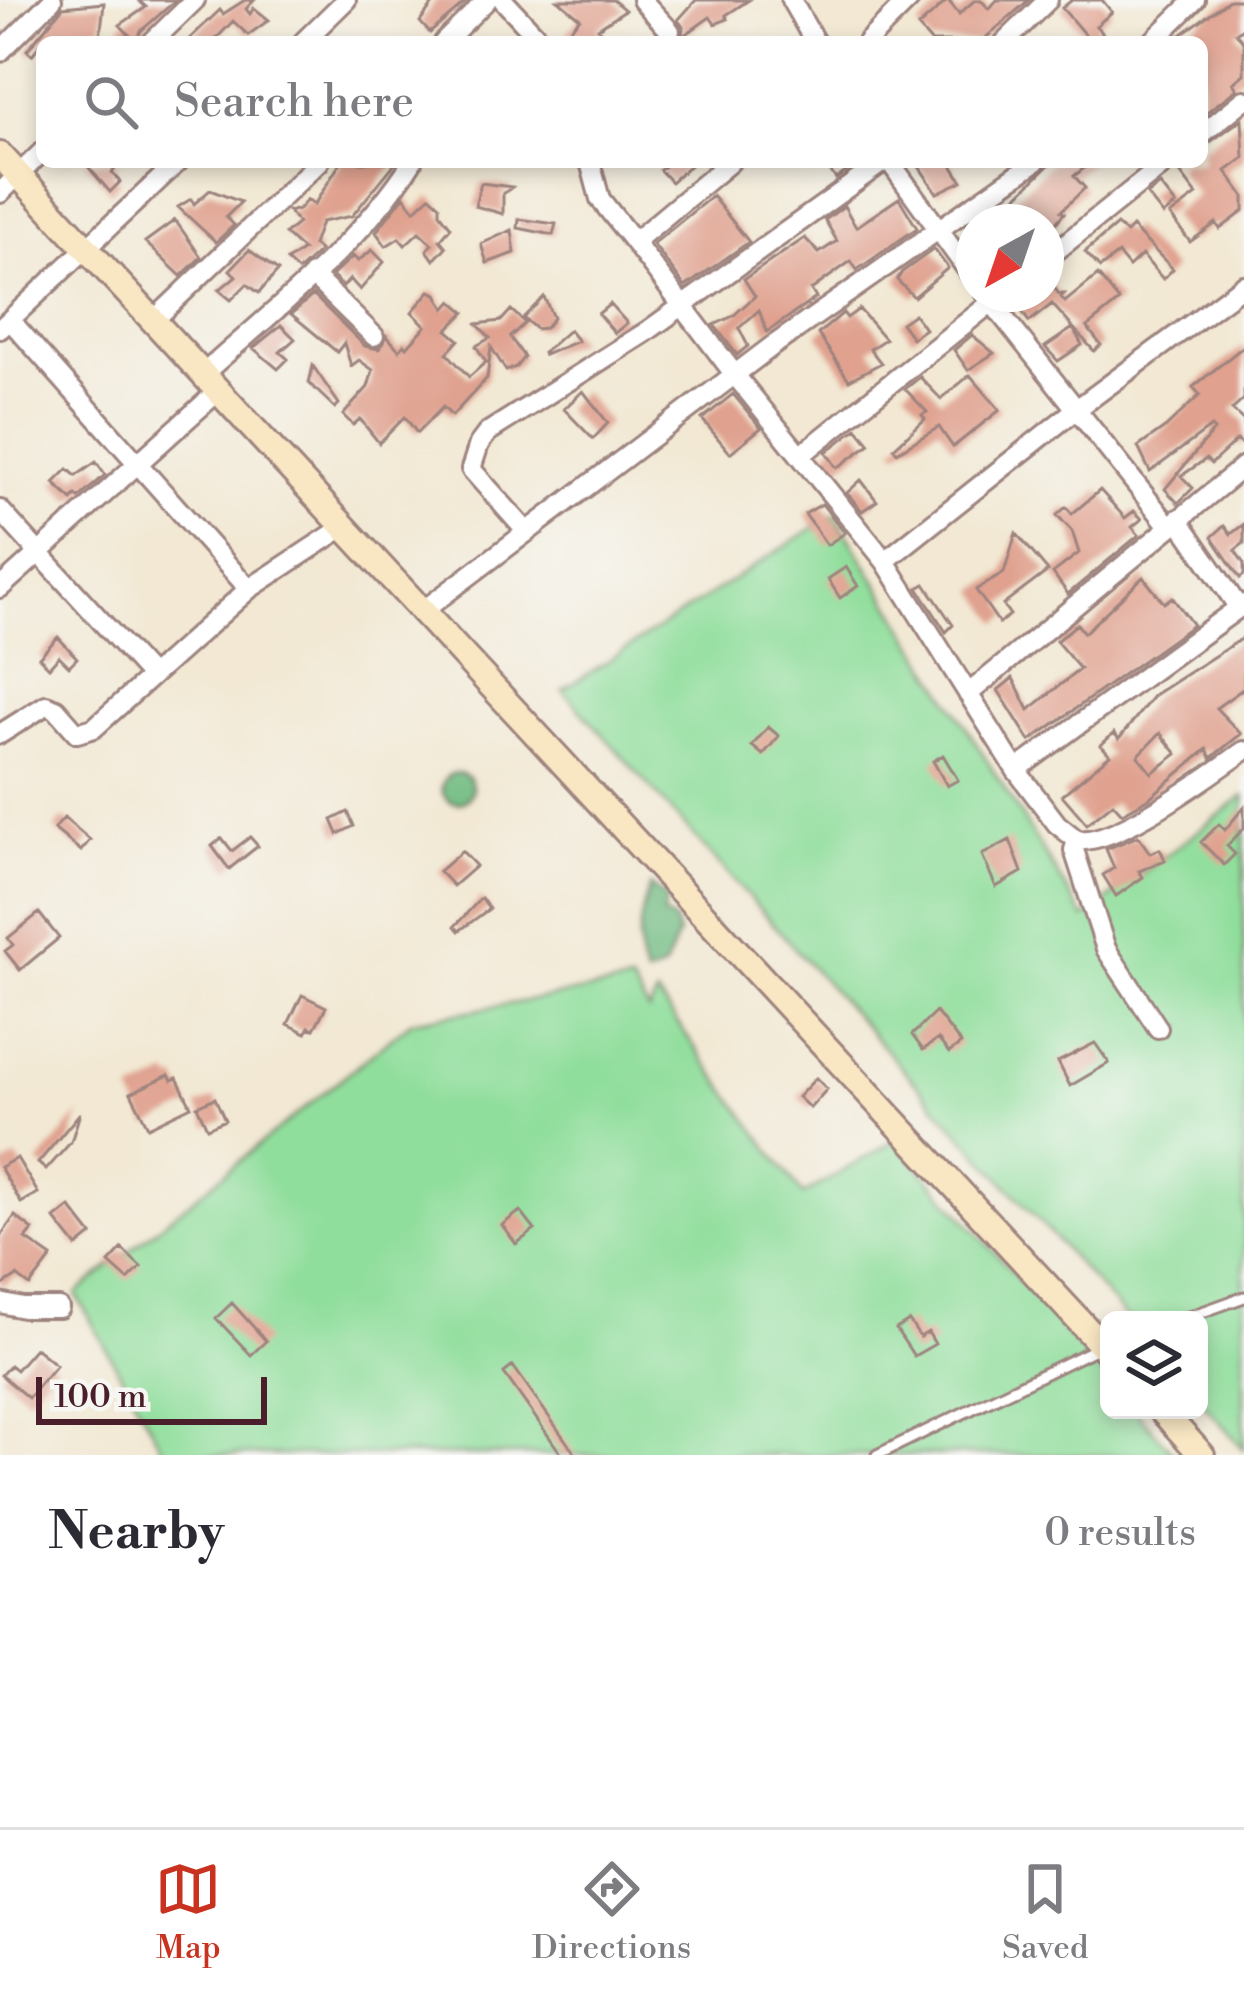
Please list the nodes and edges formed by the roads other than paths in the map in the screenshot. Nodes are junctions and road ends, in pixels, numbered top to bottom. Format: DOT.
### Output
graph roads {
  1 [pos="52,0"];
  2 [pos="194,0"];
  3 [pos="487,0"];
  4 [pos="502,0"];
  5 [pos="642,0"];
  6 [pos="791,0"];
  7 [pos="909,0"];
  8 [pos="1048,0"];
  9 [pos="1195,0"];
  10 [pos="342,1"];
  11 [pos="670,31"];
  12 [pos="158,36"];
  13 [pos="309,36"];
  14 [pos="449,36"];
  15 [pos="536,36"];
  16 [pos="812,36"];
  17 [pos="873,36"];
  18 [pos="1011,36"];
  19 [pos="1158,36"];
  20 [pos="0,52"];
  21 [pos="1244,100"];
  22 [pos="1208,129"];
  23 [pos="0,155"];
  24 [pos="36,158"];
  25 [pos="172,168"];
  26 [pos="306,168"];
  27 [pos="407,168"];
  28 [pos="591,168"];
  29 [pos="723,168"];
  30 [pos="878,168"];
  31 [pos="891,168"];
  32 [pos="1027,168"];
  33 [pos="1160,168"];
  34 [pos="19,175"];
  35 [pos="0,193"];
  36 [pos="938,232"];
  37 [pos="634,242"];
  38 [pos="1064,245"];
  39 [pos="86,249"];
  40 [pos="956,256"];
  41 [pos="312,275"];
  42 [pos="1244,285"];
  43 [pos="684,304"];
  44 [pos="975,312"];
  45 [pos="1004,312"];
  46 [pos="152,321"];
  47 [pos="5,324"];
  48 [pos="374,336"];
  49 [pos="735,375"];
  50 [pos="210,383"];
  51 [pos="1074,411"];
  52 [pos="801,455"];
  53 [pos="137,464"];
  54 [pos="1244,466"];
  55 [pos="0,510"];
  56 [pos="1174,523"];
  57 [pos="342,528"];
  58 [pos="527,532"];
  59 [pos="39,553"];
  60 [pos="885,561"];
  61 [pos="0,588"];
  62 [pos="249,589"];
  63 [pos="1242,606"];
  64 [pos="420,613"];
  65 [pos="152,676"];
  66 [pos="968,694"];
  67 [pos="0,734"];
  68 [pos="1244,751"];
  69 [pos="1016,770"];
  70 [pos="1077,840"];
  71 [pos="1158,1028"];
  72 [pos="1244,1297"];
  73 [pos="0,1303"];
  74 [pos="59,1308"];
  75 [pos="1205,1311"];
  76 [pos="1100,1341"];
  77 [pos="1100,1351"];
  78 [pos="1169,1419"];
  79 [pos="877,1455"];
  80 [pos="1202,1455"];
  1 -- 20 [label="street"];
  2 -- 12 [label="street"];
  3 -- 14 [label="street"];
  4 -- 15 [label="street"];
  5 -- 11 [label="street"];
  6 -- 16 [label="street"];
  7 -- 17 [label="street"];
  8 -- 18 [label="street"];
  9 -- 19 [label="street"];
  10 -- 13 [label="street"];
  21 -- 22 [label="street"];
  23 -- 34 [label="street"];
  24 -- 34 [label="street"];
  25 -- 39 [label="street"];
  26 -- 46 [label="street"];
  27 -- 41 [label="street"];
  28 -- 37 [label="street"];
  29 -- 37 [label="street"];
  30 -- 43 [label="street"];
  31 -- 36 [label="street"];
  32 -- 36 [label="street"];
  33 -- 38 [label="street"];
  34 -- 35 [label="street"];
  34 -- 39 [label="street"];
  36 -- 40 [label="street"];
  36 -- 49 [label="street"];
  37 -- 43 [label="street"];
  39 -- 46 [label="street"];
  39 -- 47 [label="street"];
  41 -- 48 [label="street"];
  41 -- 50 [label="street"];
  42 -- 51 [label="street"];
  43 -- 49 [label="street"];
  43 -- 58 [label="street"];
  44 -- 52 [label="street"];
  45 -- 51 [label="street"];
  46 -- 50 [label="street"];
  47 -- 53 [label="street"];
  49 -- 52 [label="street"];
  49 -- 58 [label="street"];
  50 -- 53 [label="street"];
  50 -- 57 [label="street"];
  51 -- 56 [label="street"];
  51 -- 60 [label="street"];
  52 -- 60 [label="street"];
  53 -- 59 [label="street"];
  53 -- 62 [label="street"];
  54 -- 56 [label="street"];
  55 -- 59 [label="street"];
  56 -- 63 [label="street"];
  56 -- 66 [label="street"];
  57 -- 62 [label="street"];
  57 -- 64 [label="street"];
  58 -- 64 [label="street"];
  59 -- 61 [label="street"];
  59 -- 65 [label="street"];
  60 -- 66 [label="street"];
  62 -- 65 [label="street"];
  63 -- 69 [label="street"];
  64 -- 76 [label="street"];
  65 -- 67 [label="street"];
  66 -- 69 [label="street"];
  68 -- 70 [label="street"];
  69 -- 70 [label="street"];
  70 -- 71 [label="street"];
  72 -- 75 [label="lane"];
  73 -- 74 [label="street"];
  77 -- 79 [label="lane"];
  78 -- 80 [label="street"];
}
